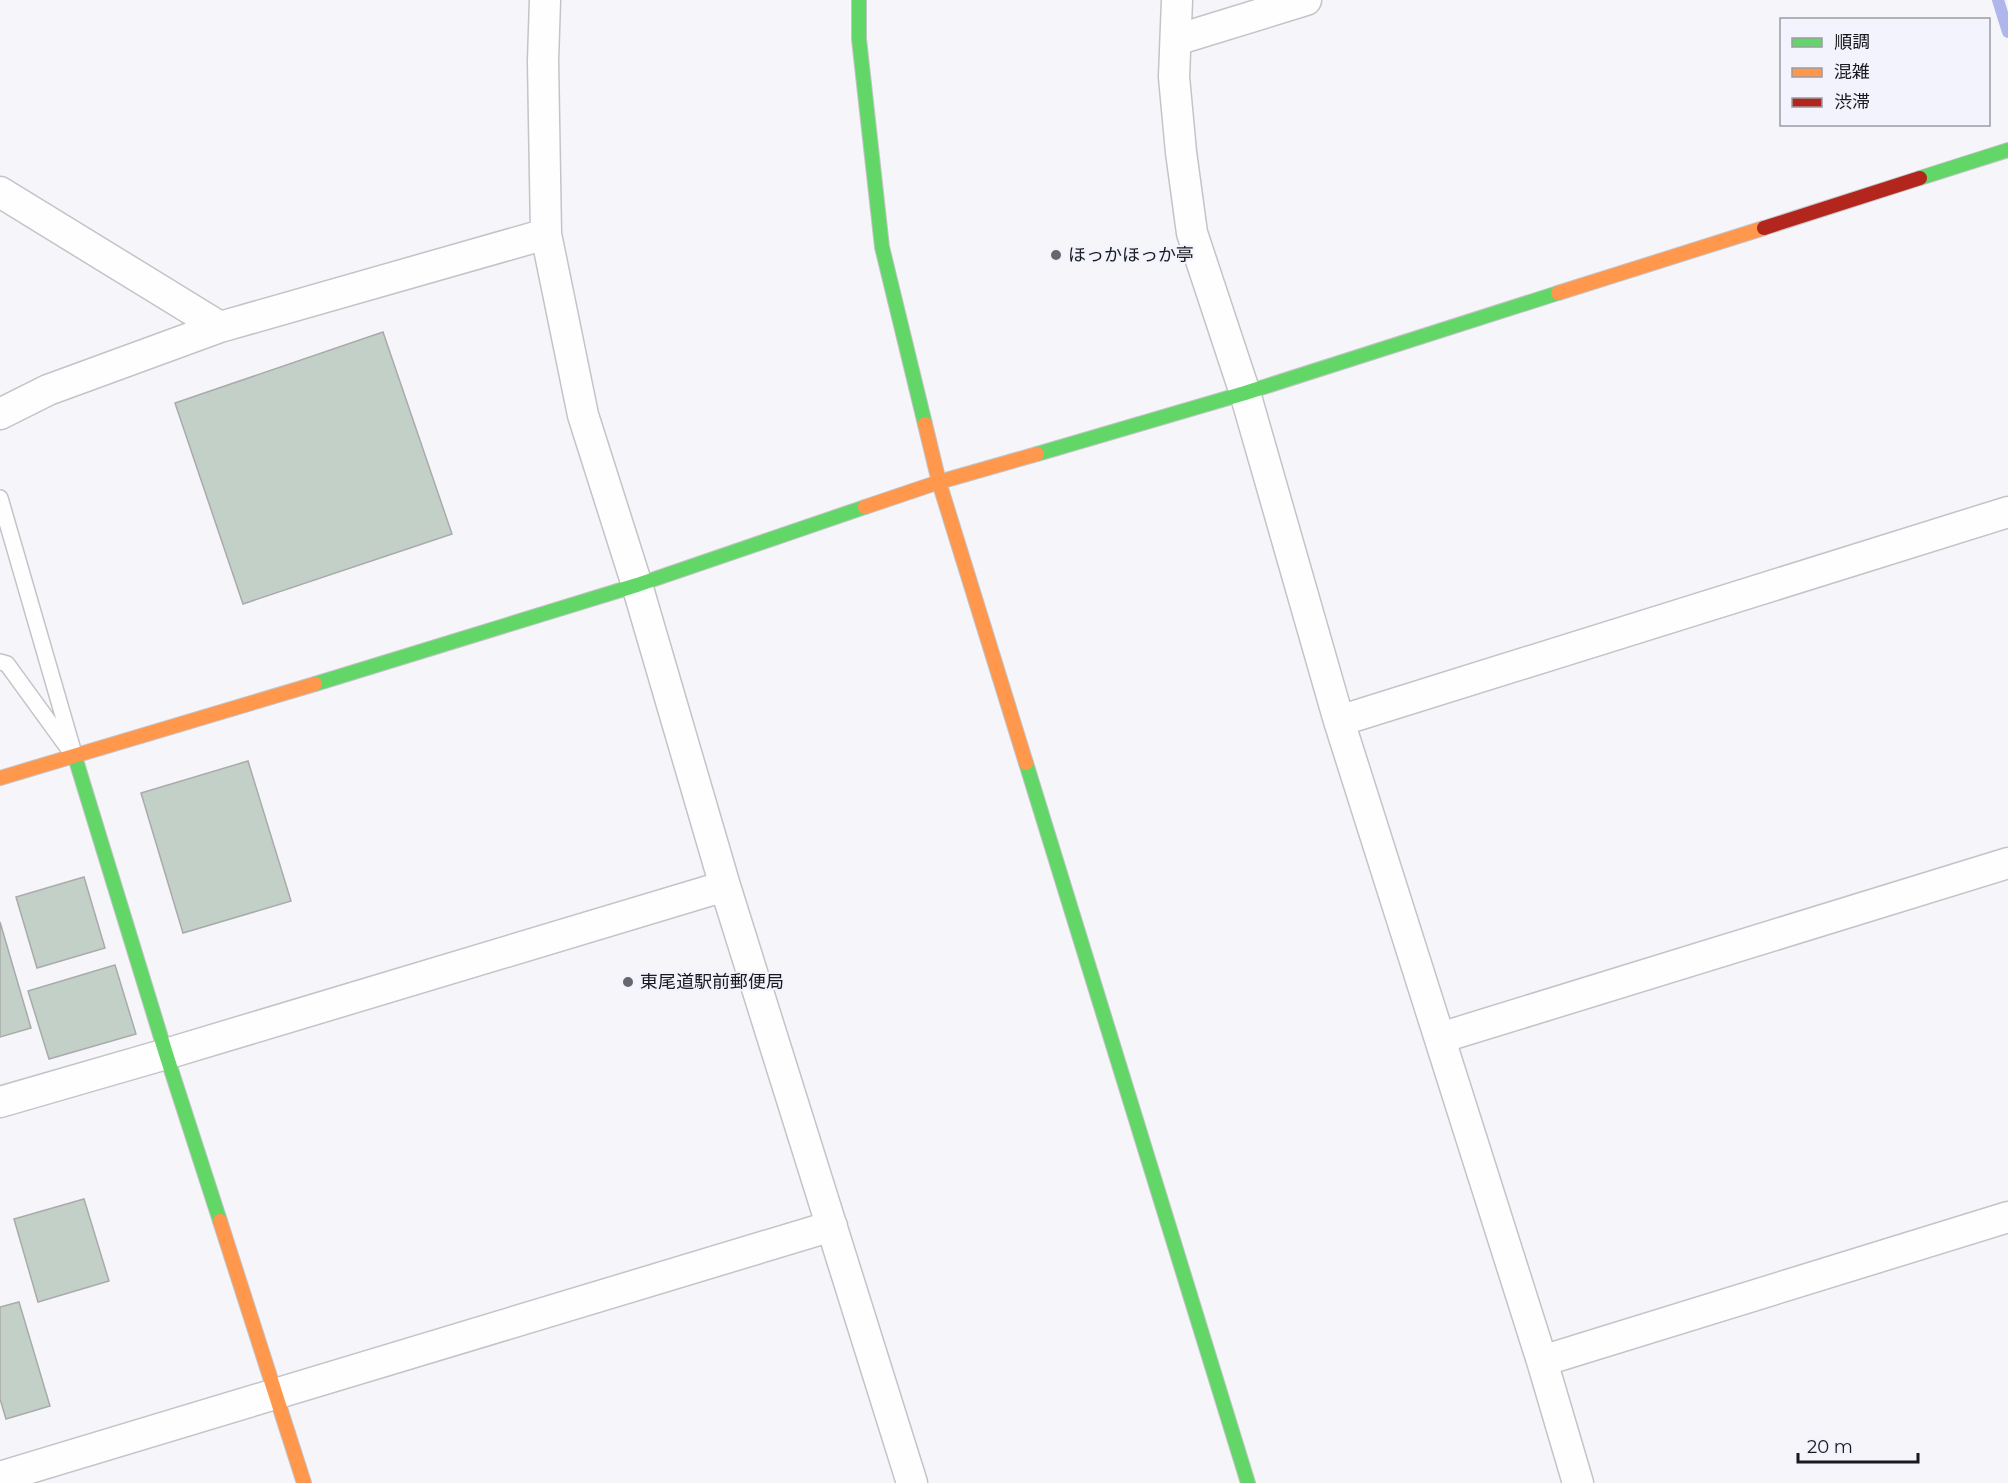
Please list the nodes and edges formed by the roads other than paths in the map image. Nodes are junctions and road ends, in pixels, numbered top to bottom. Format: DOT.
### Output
graph roads {
  1 [pos="545,0"];
  2 [pos="859,0"];
  3 [pos="1177,0"];
  4 [pos="1306,0"];
  5 [pos="1176,40"];
  6 [pos="2008,150"];
  7 [pos="0,192"];
  8 [pos="546,234"];
  9 [pos="220,327"];
  10 [pos="1245,393"];
  11 [pos="0,414"];
  12 [pos="939,482"];
  13 [pos="0,498"];
  14 [pos="2008,512"];
  15 [pos="637,585"];
  16 [pos="0,662"];
  17 [pos="1339,721"];
  18 [pos="75,757"];
  19 [pos="0,778"];
  20 [pos="2008,863"];
  21 [pos="725,886"];
  22 [pos="1440,1038"];
  23 [pos="166,1054"];
  24 [pos="0,1102"];
  25 [pos="2008,1217"];
  26 [pos="832,1226"];
  27 [pos="1542,1361"];
  28 [pos="277,1394"];
  29 [pos="0,1477"];
  30 [pos="304,1483"];
  31 [pos="912,1483"];
  32 [pos="1248,1483"];
  33 [pos="1578,1483"];
  1 -- 8 [label="street"];
  2 -- 12 [label="street"];
  3 -- 5 [label="street"];
  4 -- 5 [label="street"];
  5 -- 10 [label="street"];
  6 -- 10 [label="street"];
  7 -- 9 [label="street"];
  8 -- 9 [label="street"];
  8 -- 15 [label="street"];
  9 -- 11 [label="street"];
  10 -- 12 [label="street"];
  10 -- 17 [label="street"];
  12 -- 15 [label="street"];
  12 -- 32 [label="street"];
  13 -- 18 [label="lane"];
  14 -- 17 [label="street"];
  15 -- 18 [label="street"];
  15 -- 21 [label="street"];
  16 -- 18 [label="lane"];
  17 -- 22 [label="street"];
  18 -- 19 [label="street"];
  18 -- 23 [label="street"];
  20 -- 22 [label="street"];
  21 -- 23 [label="street"];
  21 -- 26 [label="street"];
  22 -- 27 [label="street"];
  23 -- 24 [label="street"];
  23 -- 28 [label="street"];
  25 -- 27 [label="street"];
  26 -- 28 [label="street"];
  26 -- 31 [label="street"];
  27 -- 33 [label="street"];
  28 -- 29 [label="street"];
  28 -- 30 [label="street"];
}
